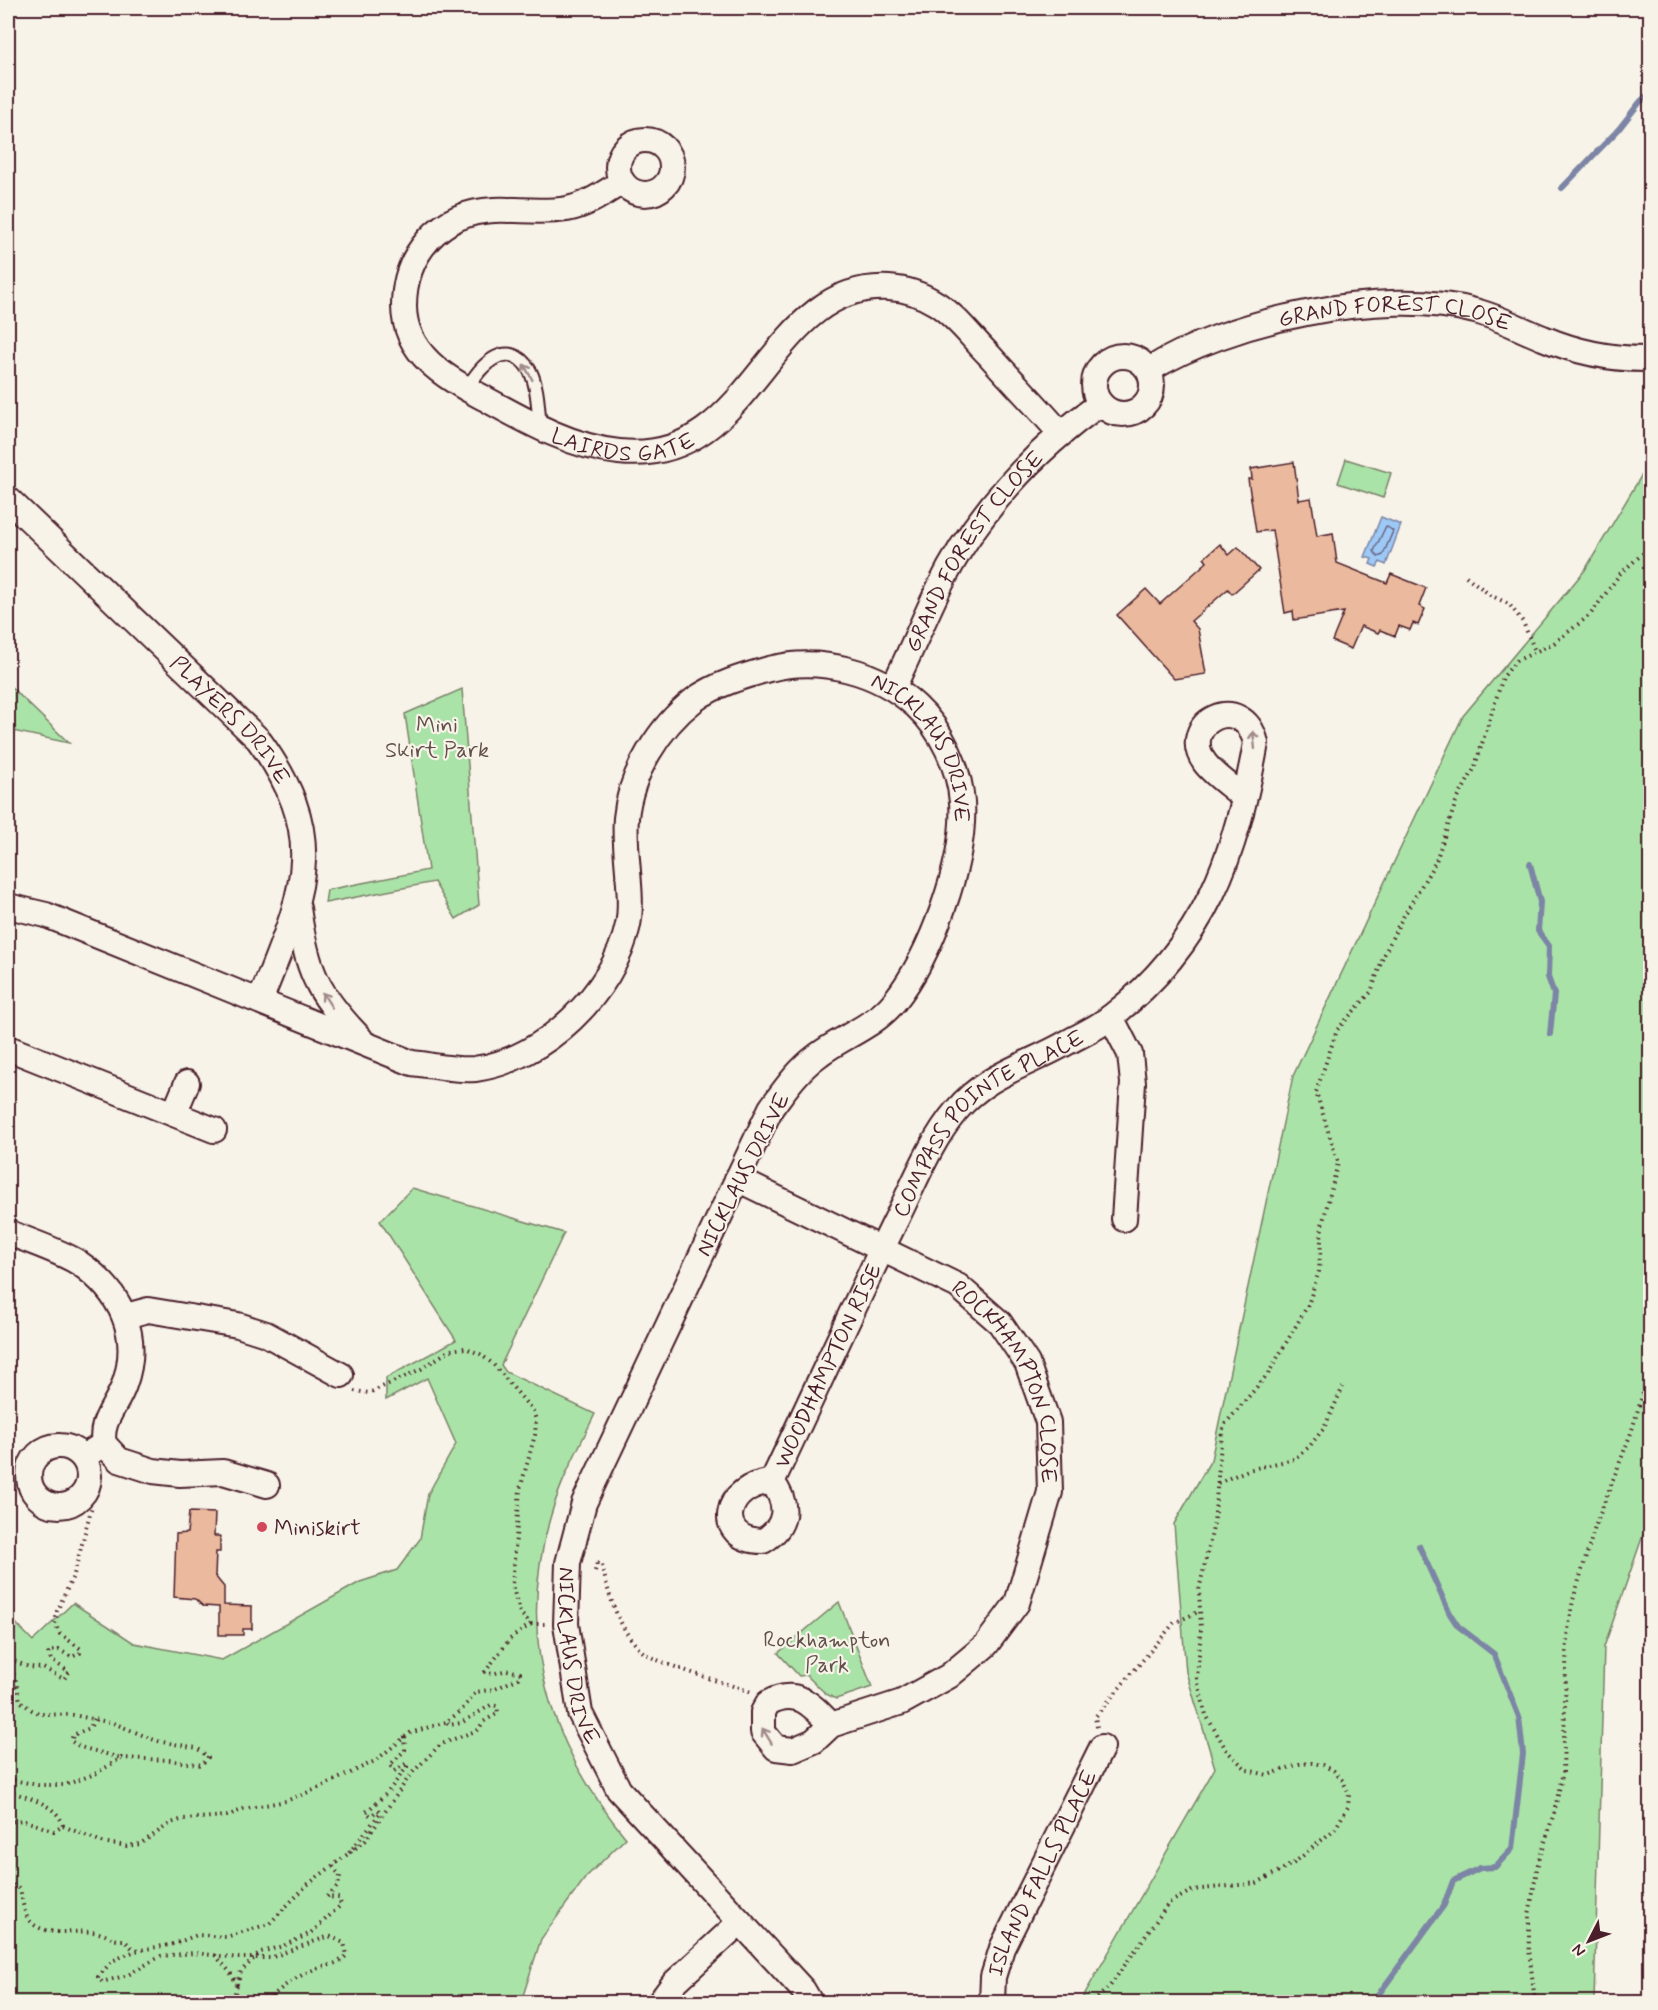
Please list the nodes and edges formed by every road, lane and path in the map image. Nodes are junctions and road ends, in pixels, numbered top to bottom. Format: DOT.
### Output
graph roads {
  1 [pos="622,182"];
  2 [pos="1645,358"];
  3 [pos="1149,370"];
  4 [pos="467,389"];
  5 [pos="1100,404"];
  6 [pos="540,428"];
  7 [pos="1061,434"];
  8 [pos="8,499"];
  9 [pos="1650,547"];
  10 [pos="1466,576"];
  11 [pos="1535,651"];
  12 [pos="893,688"];
  13 [pos="1243,797"];
  14 [pos="8,906"];
  15 [pos="297,906"];
  16 [pos="260,1001"];
  17 [pos="1111,1017"];
  18 [pos="365,1043"];
  19 [pos="8,1048"];
  20 [pos="187,1083"];
  21 [pos="174,1114"];
  22 [pos="214,1130"];
  23 [pos="736,1179"];
  24 [pos="1124,1219"];
  25 [pos="8,1232"];
  26 [pos="883,1248"];
  27 [pos="126,1316"];
  28 [pos="1650,1369"];
  29 [pos="343,1381"];
  30 [pos="1343,1387"];
  31 [pos="105,1444"];
  32 [pos="83,1457"];
  33 [pos="772,1482"];
  34 [pos="1218,1483"];
  35 [pos="267,1485"];
  36 [pos="81,1497"];
  37 [pos="595,1571"];
  38 [pos="1200,1611"];
  39 [pos="531,1624"];
  40 [pos="556,1624"];
  41 [pos="759,1694"];
  42 [pos="94,1719"];
  43 [pos="446,1722"];
  44 [pos="831,1725"];
  45 [pos="404,1736"];
  46 [pos="1101,1747"];
  47 [pos="122,1758"];
  48 [pos="8,1779"];
  49 [pos="8,1791"];
  50 [pos="8,1822"];
  51 [pos="63,1826"];
  52 [pos="347,1855"];
  53 [pos="332,1865"];
  54 [pos="8,1881"];
  55 [pos="740,1922"];
  56 [pos="135,1951"];
  57 [pos="214,1955"];
  58 [pos="256,1958"];
  59 [pos="237,1984"];
  60 [pos="235,1993"];
  61 [pos="268,2002"];
  62 [pos="660,2002"];
  63 [pos="810,2002"];
  64 [pos="992,2002"];
  65 [pos="1093,2002"];
  66 [pos="1535,2002"];
  1 -- 4 [label="street, LAIRDS GATE"];
  2 -- 3 [label="street, GRAND FOREST CLOSE"];
  3 -- 5 [label="street"];
  3 -- 5 [label="street"];
  4 -- 6 [label="street, LAIRDS GATE"];
  6 -- 4 [label="lane, one-way"];
  5 -- 7 [label="street, GRAND FOREST CLOSE"];
  6 -- 7 [label="street, LAIRDS GATE"];
  7 -- 12 [label="street, GRAND FOREST CLOSE"];
  8 -- 15 [label="street, PLAYERS DRIVE"];
  9 -- 11 [label="path"];
  10 -- 11 [label="path"];
  11 -- 34 [label="path"];
  12 -- 18 [label="street, NICKLAUS DRIVE"];
  12 -- 23 [label="street, NICKLAUS DRIVE"];
  13 -- 17 [label="street, COMPASS POINTE PLACE"];
  14 -- 16 [label="street, NICKLAUS DRIVE"];
  15 -- 16 [label="street, PLAYERS DRIVE"];
  18 -- 15 [label="street, NICKLAUS DRIVE, one-way"];
  16 -- 18 [label="street, NICKLAUS DRIVE"];
  17 -- 24 [label="street, COMPASS POINTE PLACE"];
  17 -- 26 [label="street, COMPASS POINTE PLACE"];
  19 -- 21 [label="street"];
  20 -- 21 [label="street"];
  21 -- 22 [label="street"];
  23 -- 26 [label="street, ROCKHAMPTON CLOSE"];
  23 -- 55 [label="street, NICKLAUS DRIVE"];
  25 -- 27 [label="street"];
  26 -- 33 [label="street, WOODHAMPTON RISE"];
  26 -- 44 [label="street, ROCKHAMPTON CLOSE"];
  27 -- 29 [label="street"];
  27 -- 31 [label="street"];
  28 -- 66 [label="path"];
  29 -- 39 [label="path"];
  30 -- 34 [label="path"];
  31 -- 32 [label="street"];
  31 -- 35 [label="street"];
  32 -- 36 [label="street"];
  32 -- 36 [label="street"];
  34 -- 38 [label="path"];
  36 -- 42 [label="path"];
  37 -- 41 [label="path"];
  38 -- 46 [label="path"];
  38 -- 65 [label="path"];
  39 -- 40 [label="path"];
  39 -- 43 [label="path"];
  42 -- 47 [label="path"];
  42 -- 47 [label="path"];
  43 -- 45 [label="path"];
  43 -- 52 [label="path"];
  45 -- 51 [label="path"];
  45 -- 52 [label="path"];
  46 -- 64 [label="street, ISLAND FALLS PLACE"];
  47 -- 48 [label="path"];
  49 -- 51 [label="path"];
  50 -- 51 [label="path"];
  52 -- 53 [label="path"];
  53 -- 56 [label="path"];
  53 -- 58 [label="path"];
  54 -- 56 [label="path"];
  55 -- 62 [label="street"];
  55 -- 63 [label="street, NICKLAUS DRIVE"];
  56 -- 57 [label="path"];
  57 -- 58 [label="path"];
  57 -- 59 [label="path"];
  58 -- 59 [label="path"];
  58 -- 61 [label="path"];
  59 -- 60 [label="path"];
}
